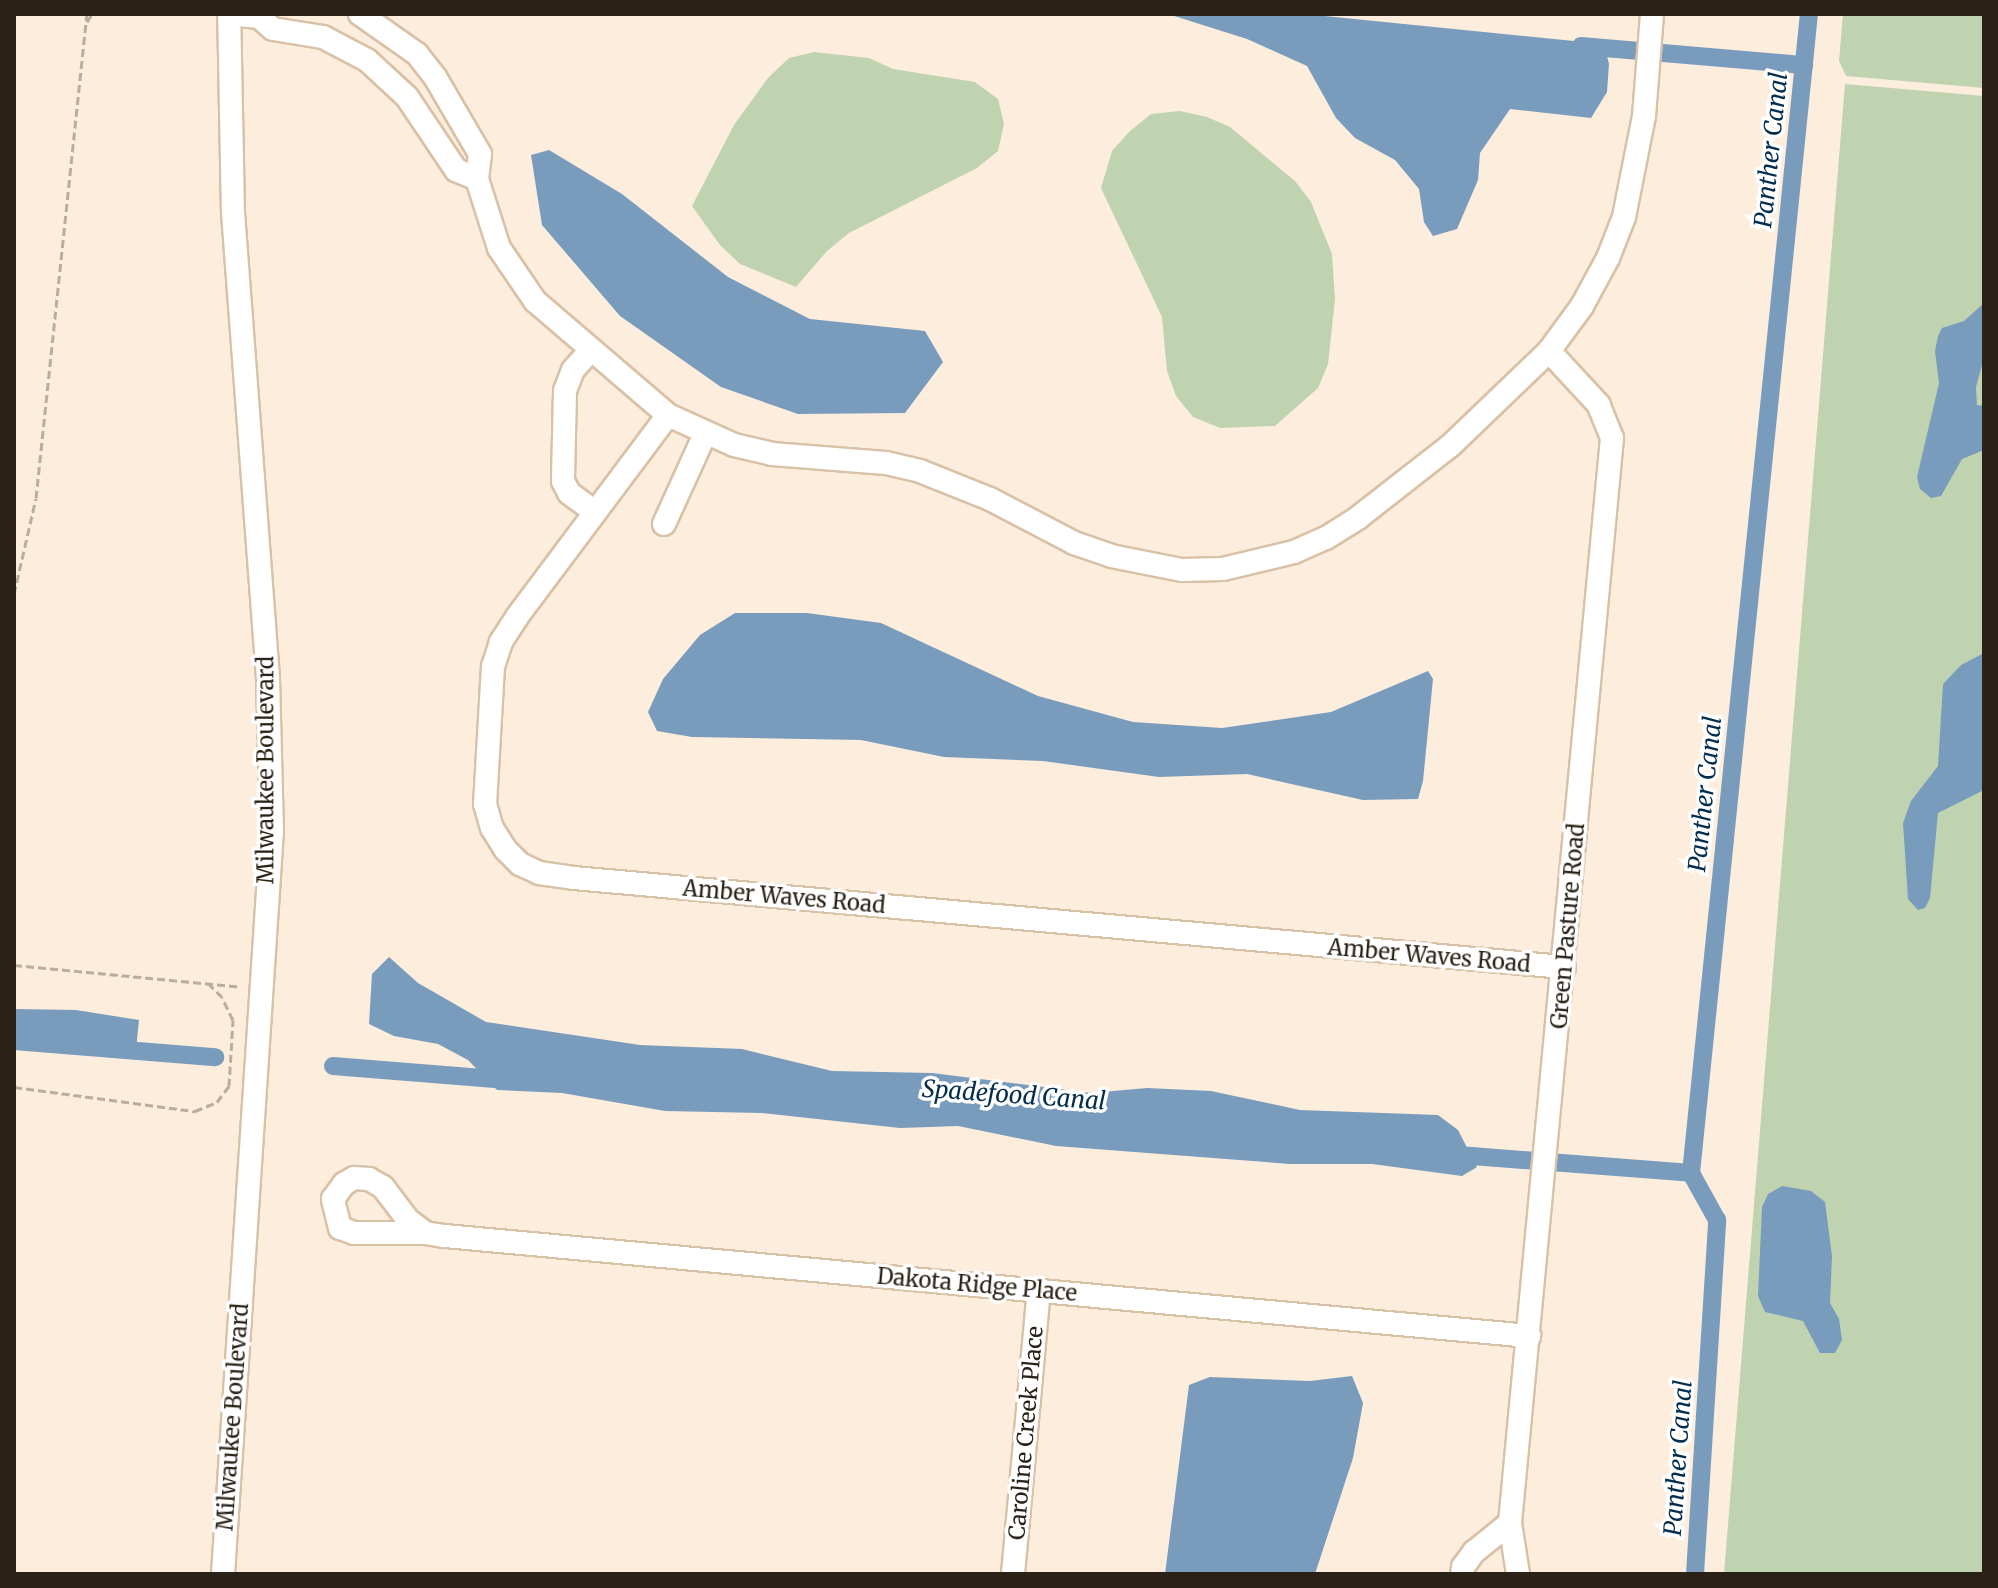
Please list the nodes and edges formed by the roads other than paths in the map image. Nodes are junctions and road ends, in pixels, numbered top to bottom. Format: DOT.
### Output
graph roads {
  1 [pos="229,14"];
  2 [pos="360,14"];
  3 [pos="1652,14"];
  4 [pos="260,16"];
  5 [pos="435,77"];
  6 [pos="407,97"];
  7 [pos="477,179"];
  8 [pos="590,351"];
  9 [pos="1549,351"];
  10 [pos="668,415"];
  11 [pos="705,434"];
  12 [pos="595,512"];
  13 [pos="664,524"];
  14 [pos="1564,967"];
  15 [pos="425,1233"];
  16 [pos="1039,1291"];
  17 [pos="1529,1336"];
  18 [pos="1510,1523"];
  19 [pos="223,1574"];
  20 [pos="1013,1574"];
  21 [pos="1462,1574"];
  22 [pos="1518,1574"];
  1 -- 4 [label="street"];
  1 -- 19 [label="street, Milwaukee Boulevard"];
  2 -- 5 [label="street"];
  3 -- 9 [label="street"];
  4 -- 6 [label="street"];
  5 -- 6 [label="street"];
  5 -- 7 [label="street"];
  6 -- 7 [label="street"];
  7 -- 8 [label="street"];
  8 -- 10 [label="street"];
  8 -- 12 [label="street"];
  9 -- 11 [label="street"];
  9 -- 14 [label="street, Green Pasture Road"];
  10 -- 11 [label="street"];
  10 -- 12 [label="street, Amber Waves Road"];
  11 -- 13 [label="street"];
  12 -- 14 [label="street, Amber Waves Road"];
  14 -- 17 [label="street, Green Pasture Road"];
  15 -- 16 [label="street, Dakota Ridge Place"];
  16 -- 17 [label="street, Dakota Ridge Place"];
  16 -- 20 [label="street, Caroline Creek Place"];
  17 -- 18 [label="street, Green Pasture Road"];
  18 -- 21 [label="street"];
  18 -- 22 [label="street, Green Pasture Road"];
}
